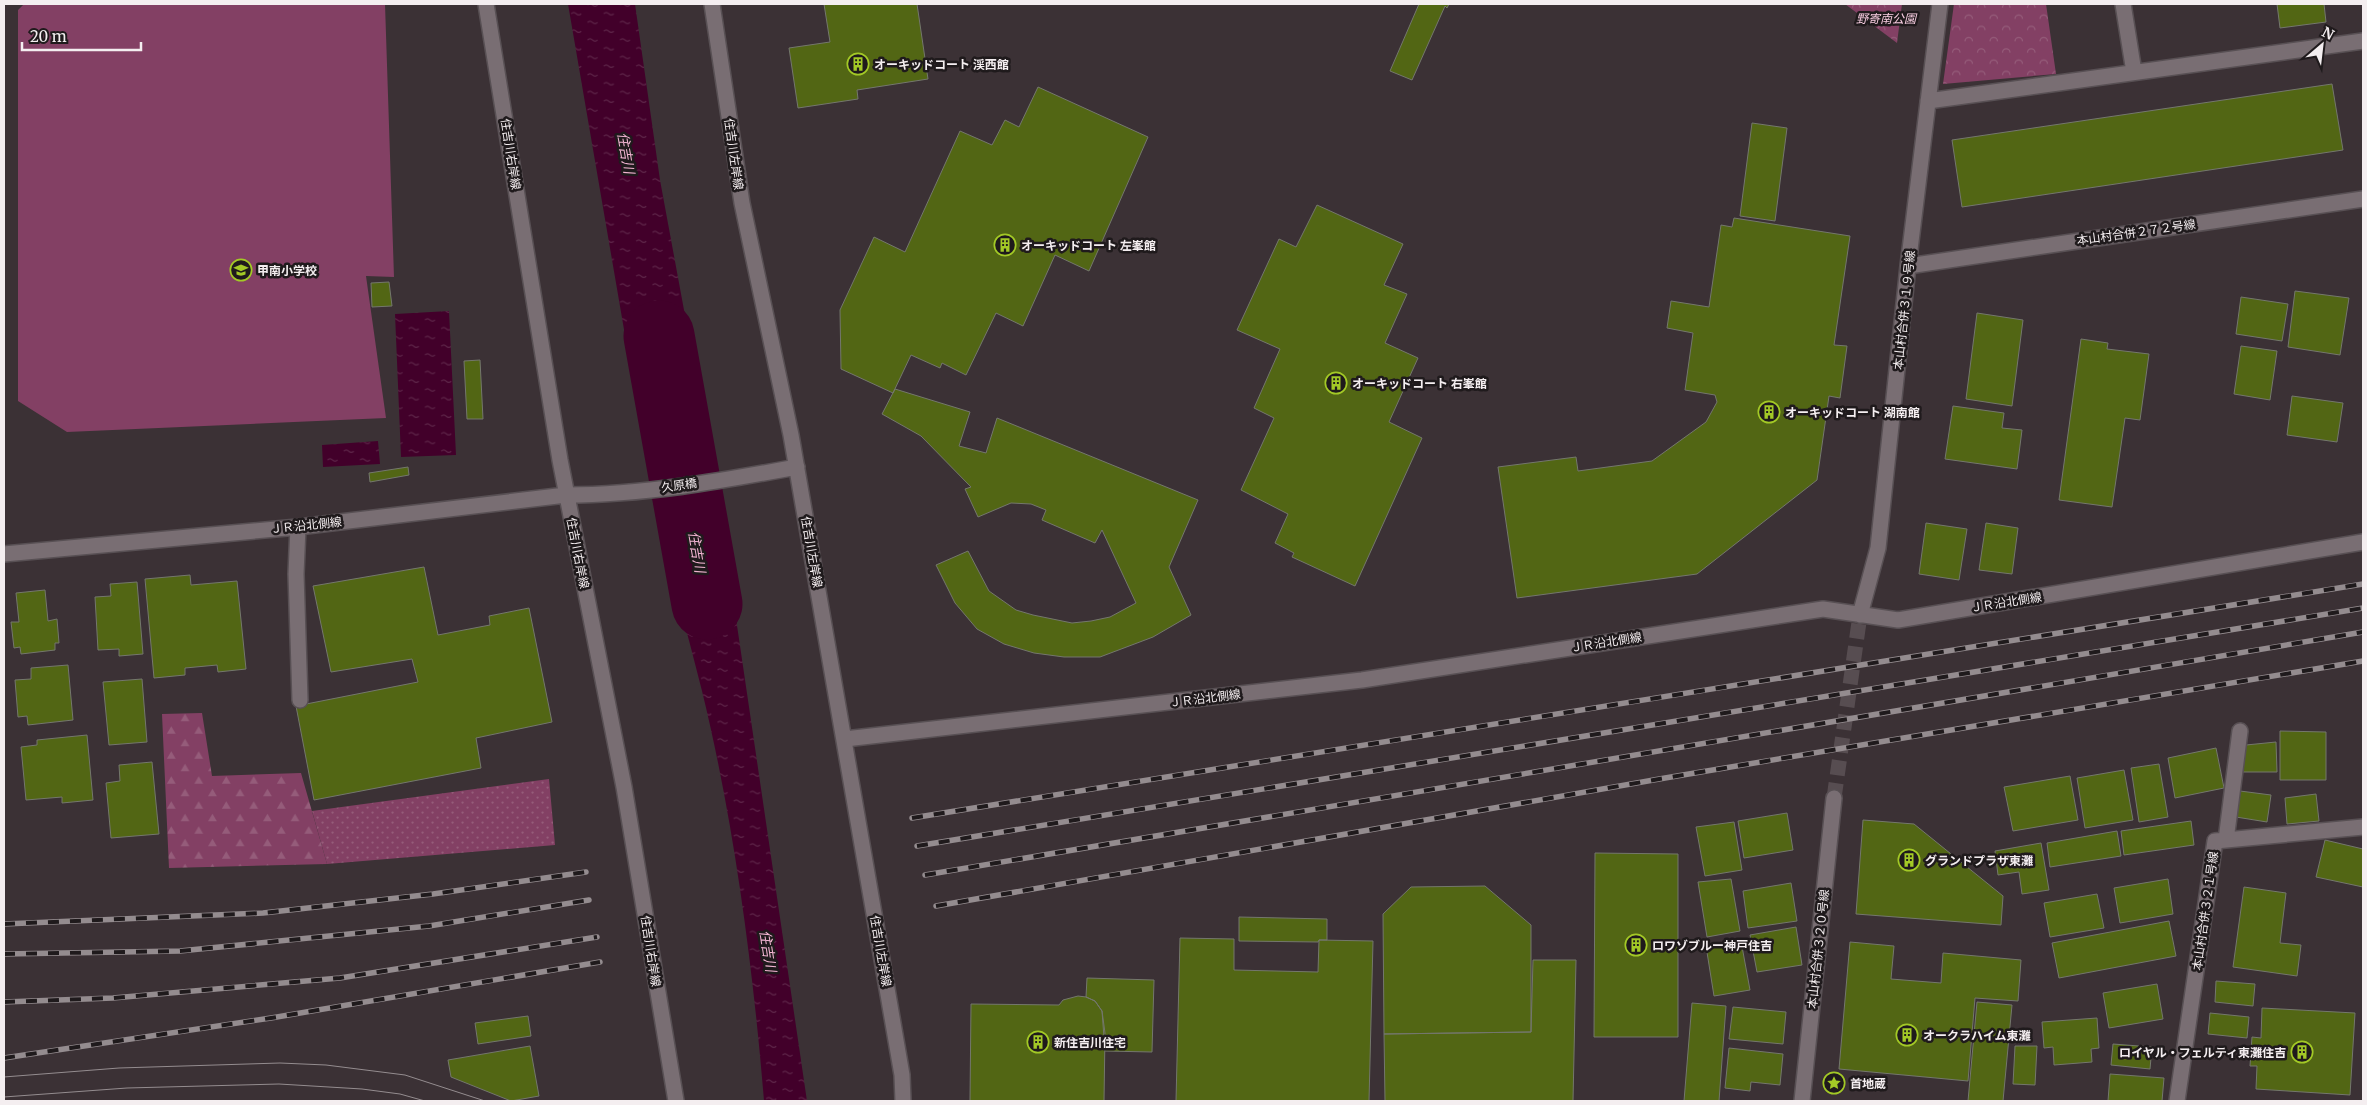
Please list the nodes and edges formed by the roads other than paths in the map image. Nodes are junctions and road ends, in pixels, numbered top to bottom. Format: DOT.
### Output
graph roads {
  1 [pos="486,4"];
  2 [pos="712,4"];
  3 [pos="1940,4"];
  4 [pos="2123,4"];
  5 [pos="2363,41"];
  6 [pos="2134,72"];
  7 [pos="1928,101"];
  8 [pos="2363,199"];
  9 [pos="1908,266"];
  10 [pos="797,467"];
  11 [pos="566,494"];
  12 [pos="609,495"];
  13 [pos="298,527"];
  14 [pos="2363,542"];
  15 [pos="4,554"];
  16 [pos="1860,615"];
  17 [pos="300,700"];
  18 [pos="2240,731"];
  19 [pos="845,739"];
  20 [pos="1834,798"];
  21 [pos="2363,827"];
  22 [pos="2226,840"];
  23 [pos="676,1101"];
  24 [pos="903,1101"];
  25 [pos="1802,1101"];
  26 [pos="2177,1101"];
  1 -- 11 [label="street, 住吉川右岸線"];
  2 -- 10 [label="street, 住吉川左岸線"];
  3 -- 7 [label="street, 本山村合併３１９号線"];
  4 -- 6 [label="street"];
  5 -- 6 [label="street"];
  6 -- 7 [label="street"];
  7 -- 9 [label="street, 本山村合併３１９号線"];
  8 -- 9 [label="street, 本山村合併２７２号線"];
  9 -- 16 [label="street, 本山村合併３１９号線"];
  10 -- 12 [label="street, 久原橋"];
  10 -- 19 [label="street, 住吉川左岸線"];
  11 -- 12 [label="street, ＪＲ沿北側線"];
  11 -- 13 [label="street, ＪＲ沿北側線"];
  11 -- 23 [label="street, 住吉川右岸線"];
  13 -- 15 [label="street, ＪＲ沿北側線"];
  13 -- 17 [label="street"];
  14 -- 16 [label="street, ＪＲ沿北側線"];
  16 -- 19 [label="street, ＪＲ沿北側線"];
  18 -- 22 [label="street, 本山村合併３２１号線"];
  19 -- 24 [label="street, 住吉川左岸線"];
  20 -- 25 [label="street, 本山村合併３２０号線"];
  21 -- 22 [label="street"];
  22 -- 26 [label="street, 本山村合併３２１号線"];
}
